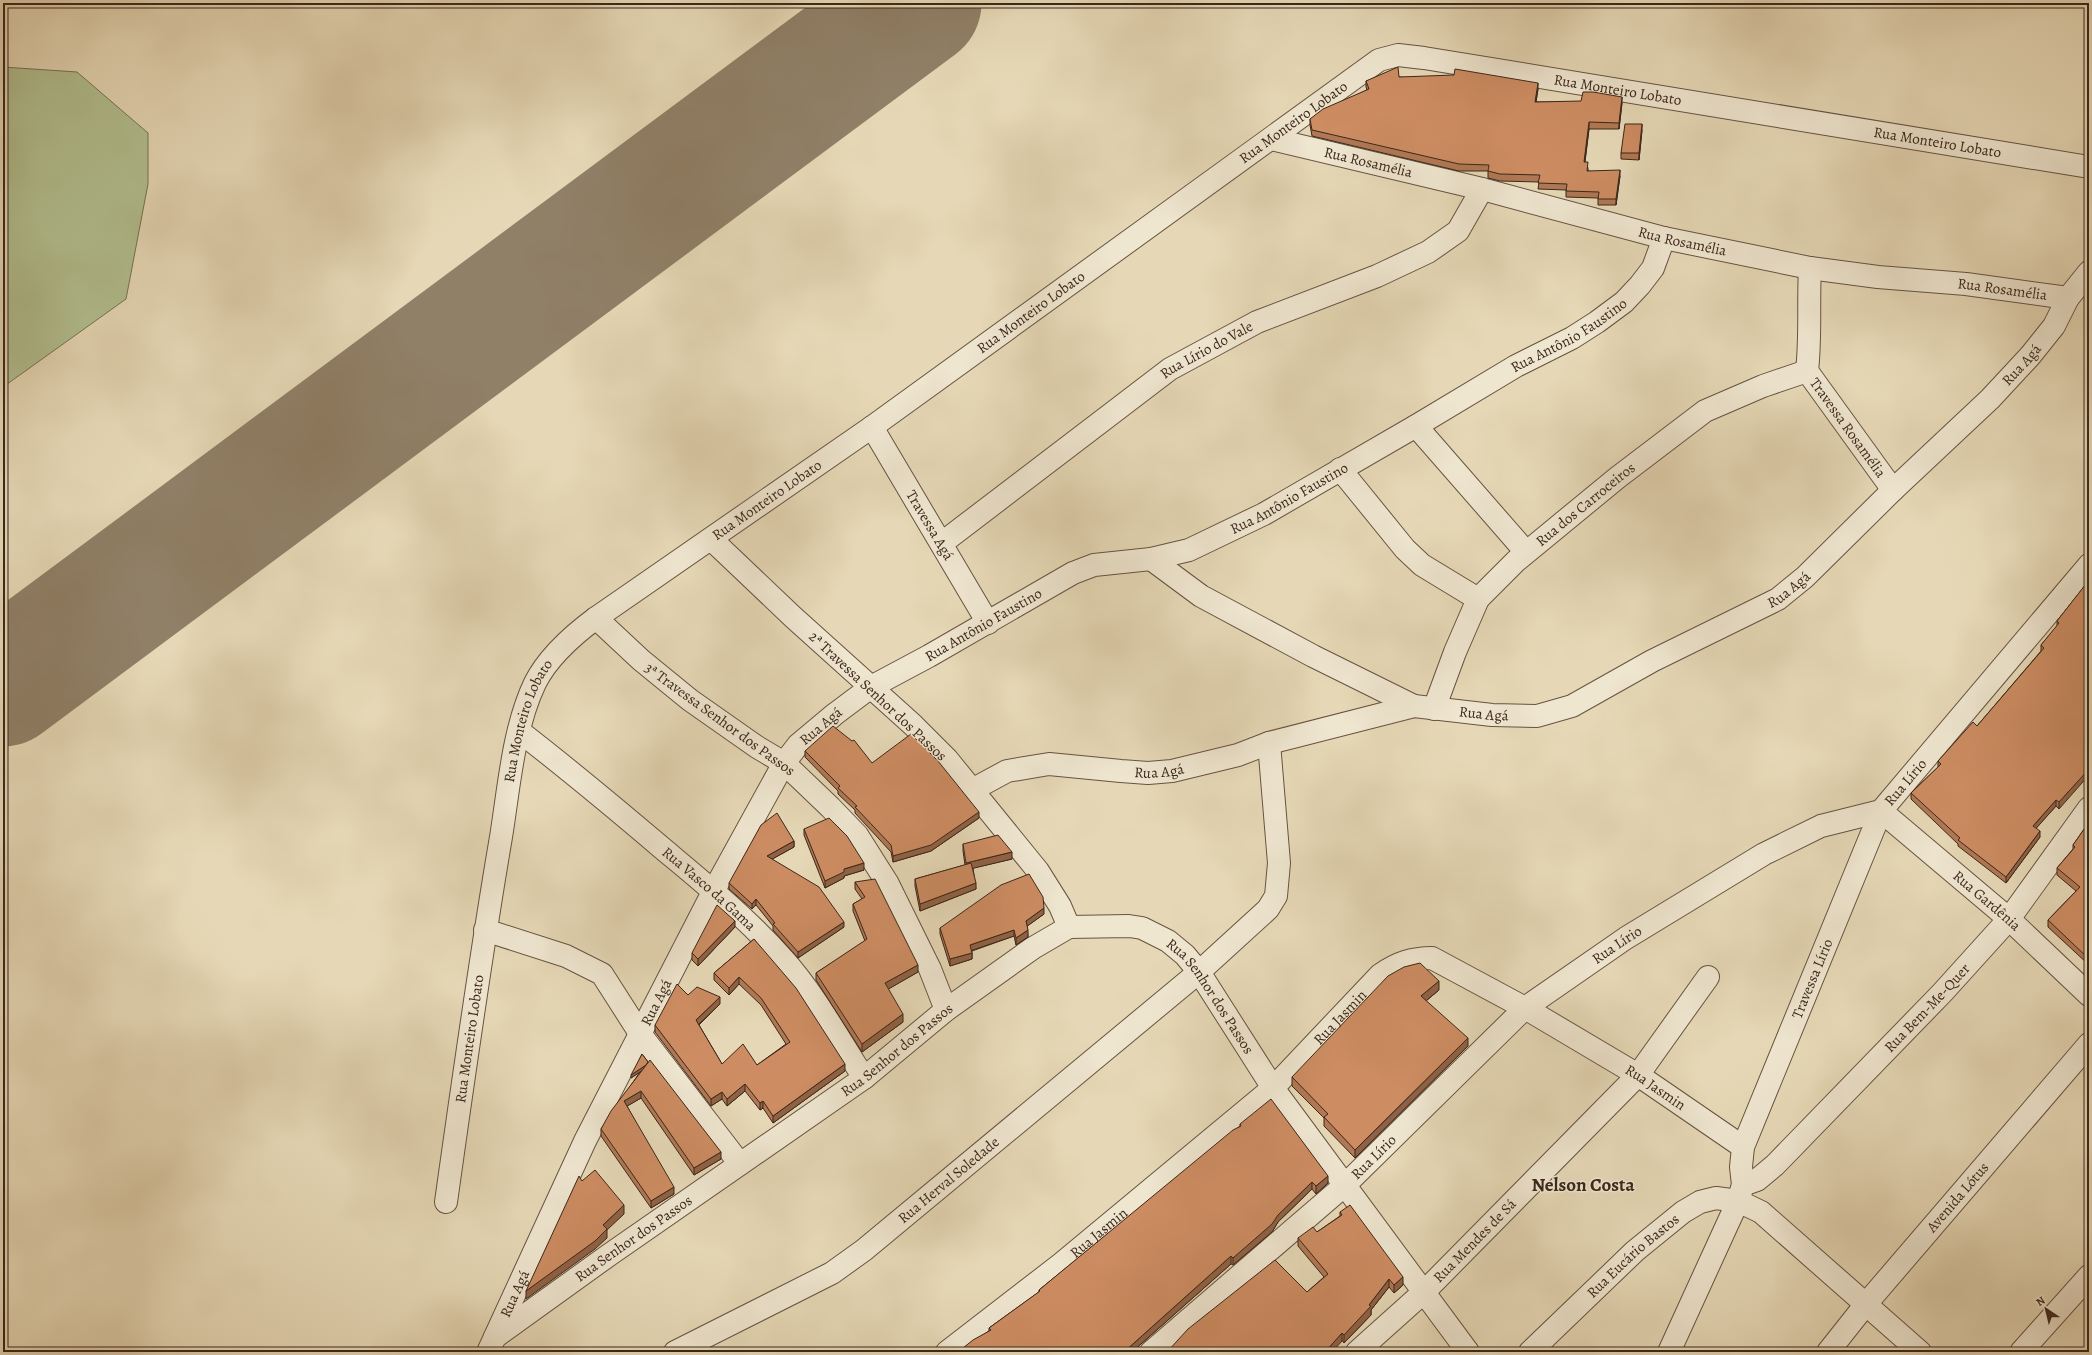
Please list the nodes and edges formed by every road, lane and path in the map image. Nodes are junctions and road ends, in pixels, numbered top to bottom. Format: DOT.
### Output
graph roads {
  1 [pos="1272,139"];
  2 [pos="2089,167"];
  3 [pos="1482,189"];
  4 [pos="1664,238"];
  5 [pos="1810,268"];
  6 [pos="2089,272"];
  7 [pos="2068,298"];
  8 [pos="1807,370"];
  9 [pos="1416,426"];
  10 [pos="872,427"];
  11 [pos="1340,469"];
  12 [pos="1892,490"];
  13 [pos="711,539"];
  14 [pos="942,543"];
  15 [pos="1526,552"];
  16 [pos="1151,559"];
  17 [pos="2089,565"];
  18 [pos="1478,599"];
  19 [pos="596,618"];
  20 [pos="988,622"];
  21 [pos="871,687"];
  22 [pos="1424,707"];
  23 [pos="519,731"];
  24 [pos="1269,743"];
  25 [pos="784,763"];
  26 [pos="972,790"];
  27 [pos="2089,808"];
  28 [pos="1881,811"];
  29 [pos="714,890"];
  30 [pos="2009,919"];
  31 [pos="1069,927"];
  32 [pos="485,930"];
  33 [pos="1199,972"];
  34 [pos="1708,977"];
  35 [pos="2089,995"];
  36 [pos="1525,1008"];
  37 [pos="946,1010"];
  38 [pos="641,1035"];
  39 [pos="2089,1044"];
  40 [pos="1638,1075"];
  41 [pos="864,1078"];
  42 [pos="1273,1088"];
  43 [pos="1743,1147"];
  44 [pos="740,1164"];
  45 [pos="1345,1186"];
  46 [pos="1740,1193"];
  47 [pos="446,1202"];
  48 [pos="2089,1276"];
  49 [pos="1424,1291"];
  50 [pos="1866,1304"];
  51 [pos="491,1345"];
  52 [pos="675,1352"];
  53 [pos="947,1352"];
  54 [pos="1151,1352"];
  55 [pos="1357,1352"];
  56 [pos="1468,1352"];
  57 [pos="1530,1352"];
  58 [pos="1669,1352"];
  59 [pos="1828,1352"];
  60 [pos="1920,1352"];
  61 [pos="2021,1352"];
  1 -- 2 [label="street, Rua Monteiro Lobato"];
  1 -- 3 [label="street, Rua Rosamélia"];
  1 -- 10 [label="street, Rua Monteiro Lobato"];
  3 -- 4 [label="street, Rua Rosamélia"];
  3 -- 14 [label="street, Rua Lírio do Vale"];
  4 -- 5 [label="street, Rua Rosamélia"];
  4 -- 9 [label="street, Rua Antônio Faustino"];
  5 -- 7 [label="street, Rua Rosamélia"];
  5 -- 8 [label="street, Travessa Rosamélia"];
  6 -- 7 [label="street, Rua Rosamélia"];
  7 -- 12 [label="street, Rua Agá"];
  8 -- 12 [label="street, Travessa Rosamélia"];
  8 -- 15 [label="street, Rua dos Carroceiros"];
  9 -- 11 [label="street, Rua Antônio Faustino"];
  9 -- 15 [label="street"];
  10 -- 13 [label="street, Rua Monteiro Lobato"];
  10 -- 14 [label="street, Travessa Agá"];
  11 -- 16 [label="street, Rua Antônio Faustino"];
  11 -- 18 [label="street"];
  12 -- 22 [label="street, Rua Agá"];
  13 -- 19 [label="street, Rua Monteiro Lobato"];
  13 -- 21 [label="street, 2ª Travessa Senhor dos Passos"];
  14 -- 20 [label="street, Travessa Agá"];
  15 -- 18 [label="street, Rua dos Carroceiros"];
  16 -- 20 [label="street, Rua Antônio Faustino"];
  16 -- 22 [label="street, Rua Agá"];
  17 -- 28 [label="street, Rua Lírio"];
  18 -- 22 [label="street, Rua dos Carroceiros"];
  19 -- 23 [label="street, Rua Monteiro Lobato"];
  19 -- 25 [label="street, 3ª Travessa Senhor dos Passos"];
  20 -- 21 [label="street, Rua Antônio Faustino"];
  21 -- 25 [label="street, Rua Agá"];
  21 -- 26 [label="street, 2ª Travessa Senhor dos Passos"];
  22 -- 24 [label="street, Rua Agá"];
  23 -- 29 [label="street, Rua Vasco da Gama"];
  23 -- 32 [label="street, Rua Monteiro Lobato"];
  24 -- 26 [label="street, Rua Agá"];
  24 -- 33 [label="street, Rua Herval Soledade"];
  25 -- 29 [label="street, Rua Agá"];
  25 -- 37 [label="street, 3ª Travessa Senhor dos Passos"];
  26 -- 31 [label="street, 2ª Travessa Senhor dos Passos"];
  27 -- 30 [label="street, Rua Bem-Me-Quer"];
  28 -- 30 [label="street, Rua Gardênia"];
  28 -- 36 [label="street, Rua Lírio"];
  28 -- 43 [label="street, Travessa Lírio"];
  29 -- 38 [label="street, Rua Agá"];
  29 -- 41 [label="street, Rua Vasco da Gama"];
  30 -- 35 [label="street, Rua Gardênia"];
  30 -- 46 [label="street, Rua Bem-Me-Quer"];
  31 -- 33 [label="street, Rua Senhor dos Passos"];
  31 -- 37 [label="street, Rua Senhor dos Passos"];
  32 -- 38 [label="street"];
  32 -- 47 [label="street, Rua Monteiro Lobato"];
  33 -- 42 [label="street, Rua Senhor dos Passos"];
  33 -- 52 [label="street, Rua Herval Soledade"];
  34 -- 40 [label="street, Rua Mendes de Sá"];
  36 -- 40 [label="street, Rua Jasmin"];
  36 -- 42 [label="street, Rua Jasmin"];
  36 -- 45 [label="street, Rua Lírio"];
  37 -- 41 [label="street, Rua Senhor dos Passos"];
  38 -- 44 [label="street"];
  38 -- 51 [label="street, Rua Agá"];
  39 -- 50 [label="street, Avenida Lótus"];
  40 -- 43 [label="street, Rua Jasmin"];
  40 -- 49 [label="street, Rua Mendes de Sá"];
  41 -- 44 [label="street, Rua Senhor dos Passos"];
  42 -- 45 [label="street, Rua Senhor dos Passos"];
  42 -- 53 [label="street, Rua Jasmin"];
  43 -- 46 [label="street"];
  44 -- 51 [label="street, Rua Senhor dos Passos"];
  45 -- 49 [label="street, Rua Senhor dos Passos"];
  45 -- 54 [label="street, Rua Lírio"];
  46 -- 50 [label="street"];
  46 -- 57 [label="street, Rua Eucário Bastos"];
  46 -- 58 [label="street"];
  48 -- 61 [label="street"];
  49 -- 55 [label="street, Rua Mendes de Sá"];
  49 -- 56 [label="street, Rua Senhor dos Passos"];
  50 -- 59 [label="street, Avenida Lótus"];
  50 -- 60 [label="street"];
}
